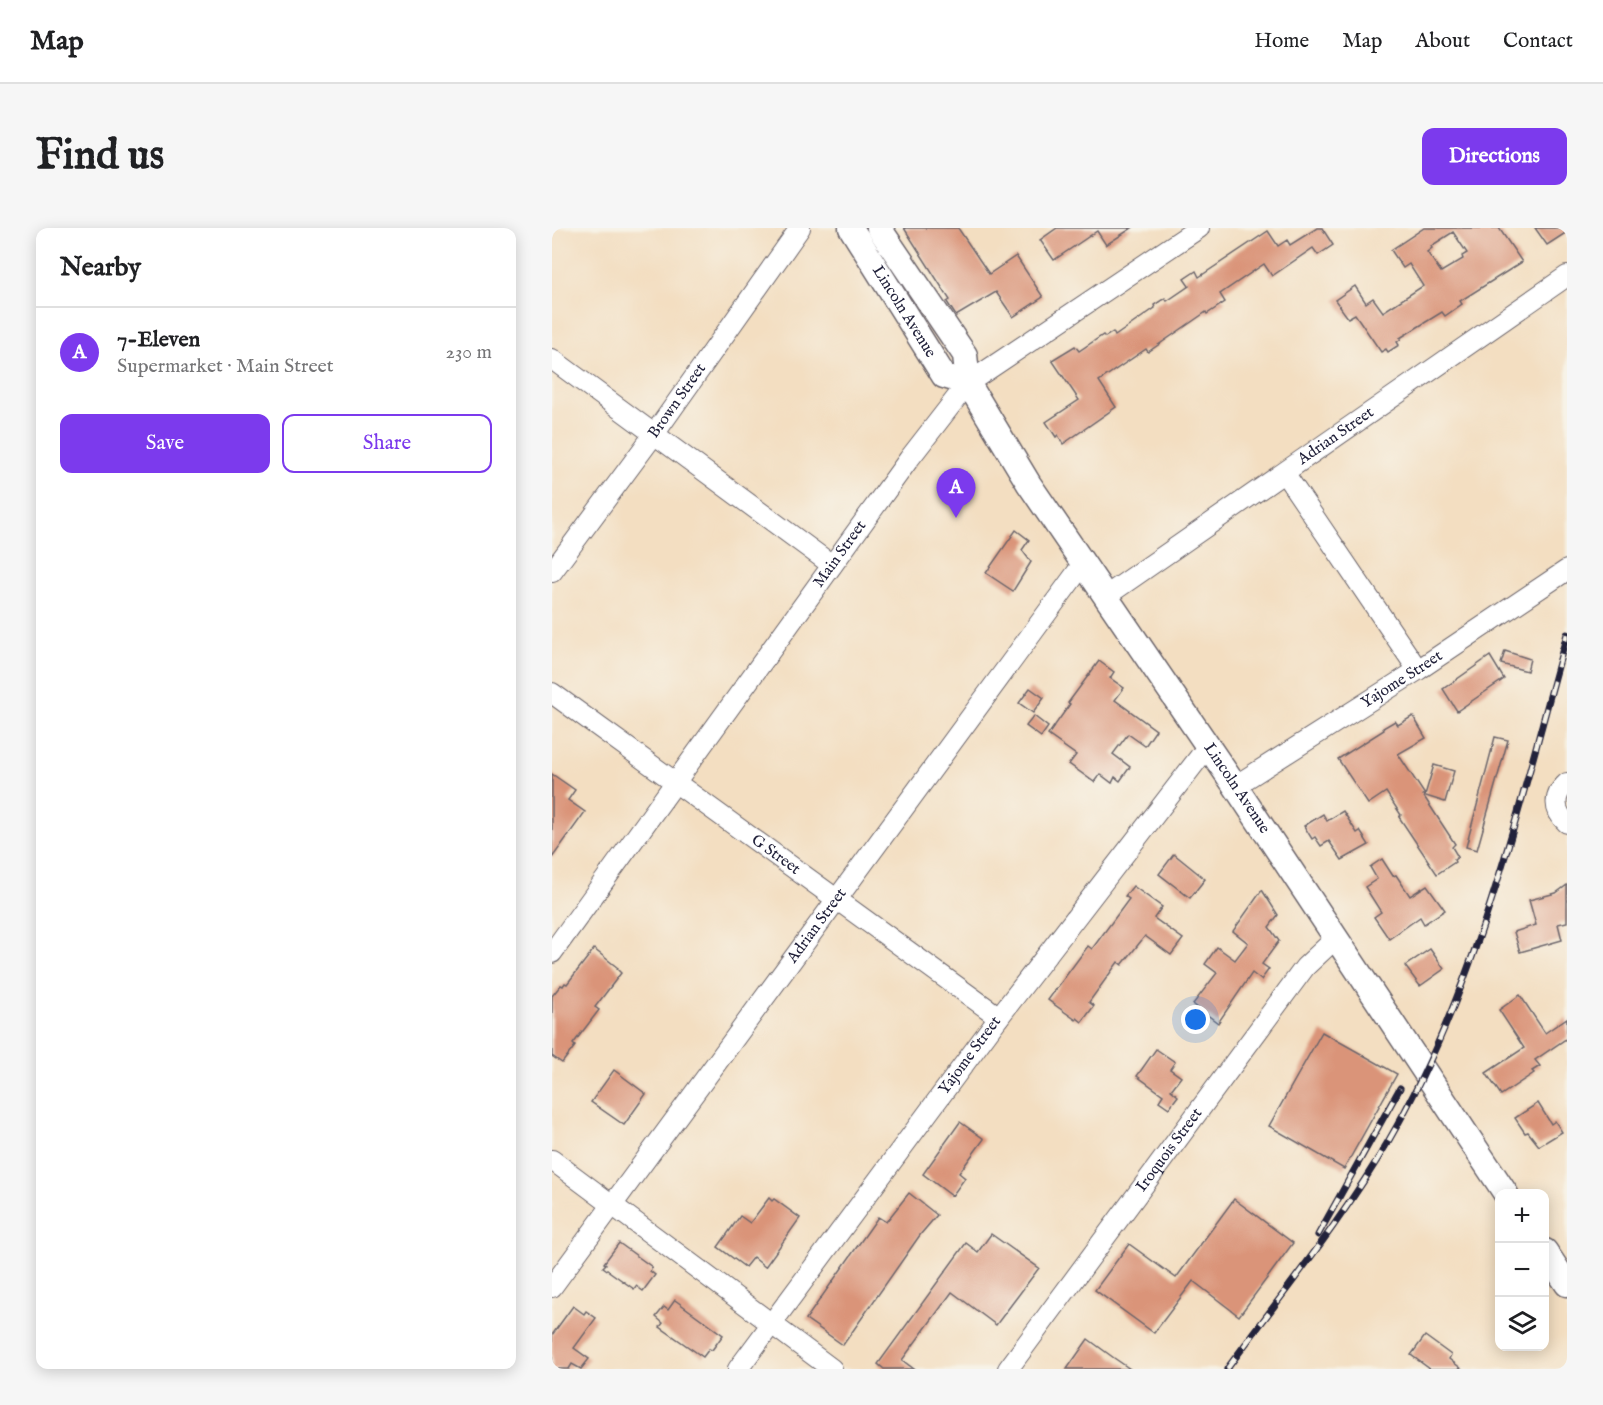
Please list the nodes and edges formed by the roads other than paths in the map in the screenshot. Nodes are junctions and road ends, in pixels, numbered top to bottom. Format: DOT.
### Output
graph roads {
  1 [pos="800,228"];
  2 [pos="851,228"];
  3 [pos="879,228"];
  4 [pos="1199,228"];
  5 [pos="1567,276"];
  6 [pos="552,359"];
  7 [pos="968,383"];
  8 [pos="655,433"];
  9 [pos="1285,474"];
  10 [pos="1083,564"];
  11 [pos="832,565"];
  12 [pos="1567,570"];
  13 [pos="552,572"];
  14 [pos="1106,596"];
  15 [pos="1418,670"];
  16 [pos="552,693"];
  17 [pos="1208,746"];
  18 [pos="1567,783"];
  19 [pos="676,784"];
  20 [pos="1235,786"];
  21 [pos="1567,823"];
  22 [pos="836,899"];
  23 [pos="1336,938"];
  24 [pos="552,953"];
  25 [pos="999,1017"];
  26 [pos="552,1160"];
  27 [pos="1503,1189"];
  28 [pos="614,1205"];
  29 [pos="1549,1257"];
  30 [pos="1567,1284"];
  31 [pos="552,1287"];
  32 [pos="772,1323"];
  33 [pos="738,1369"];
  34 [pos="832,1369"];
  35 [pos="1008,1369"];
  1 -- 8 [label="street, Brown Street"];
  2 -- 7 [label="main road, Lincoln Avenue"];
  3 -- 7 [label="main road, Lincoln Avenue"];
  4 -- 7 [label="street, Main Street"];
  5 -- 9 [label="street, Adrian Street"];
  6 -- 8 [label="street"];
  7 -- 10 [label="main road, Lincoln Avenue"];
  7 -- 11 [label="street, Main Street"];
  8 -- 11 [label="street"];
  8 -- 13 [label="street, Brown Street"];
  9 -- 14 [label="street, Adrian Street"];
  9 -- 15 [label="street"];
  10 -- 14 [label="main road, Lincoln Avenue"];
  10 -- 22 [label="street, Adrian Street"];
  11 -- 19 [label="street, Main Street"];
  12 -- 15 [label="street, Yajome Street"];
  14 -- 17 [label="main road, Lincoln Avenue"];
  15 -- 20 [label="street, Yajome Street"];
  16 -- 19 [label="street, G Street"];
  17 -- 20 [label="main road, Lincoln Avenue"];
  17 -- 25 [label="street, Yajome Street"];
  18 -- 21 [label="street"];
  19 -- 22 [label="street, G Street"];
  19 -- 24 [label="street, Main Street"];
  20 -- 23 [label="main road, Lincoln Avenue"];
  22 -- 25 [label="street, G Street"];
  22 -- 28 [label="street, Adrian Street"];
  23 -- 27 [label="main road, Lincoln Avenue"];
  23 -- 35 [label="street, Iroquois Street"];
  25 -- 32 [label="street, Yajome Street"];
  26 -- 28 [label="street"];
  28 -- 31 [label="street, Adrian Street"];
  28 -- 32 [label="street"];
  29 -- 30 [label="main road"];
  32 -- 33 [label="street, Yajome Street"];
  32 -- 34 [label="street"];
}
